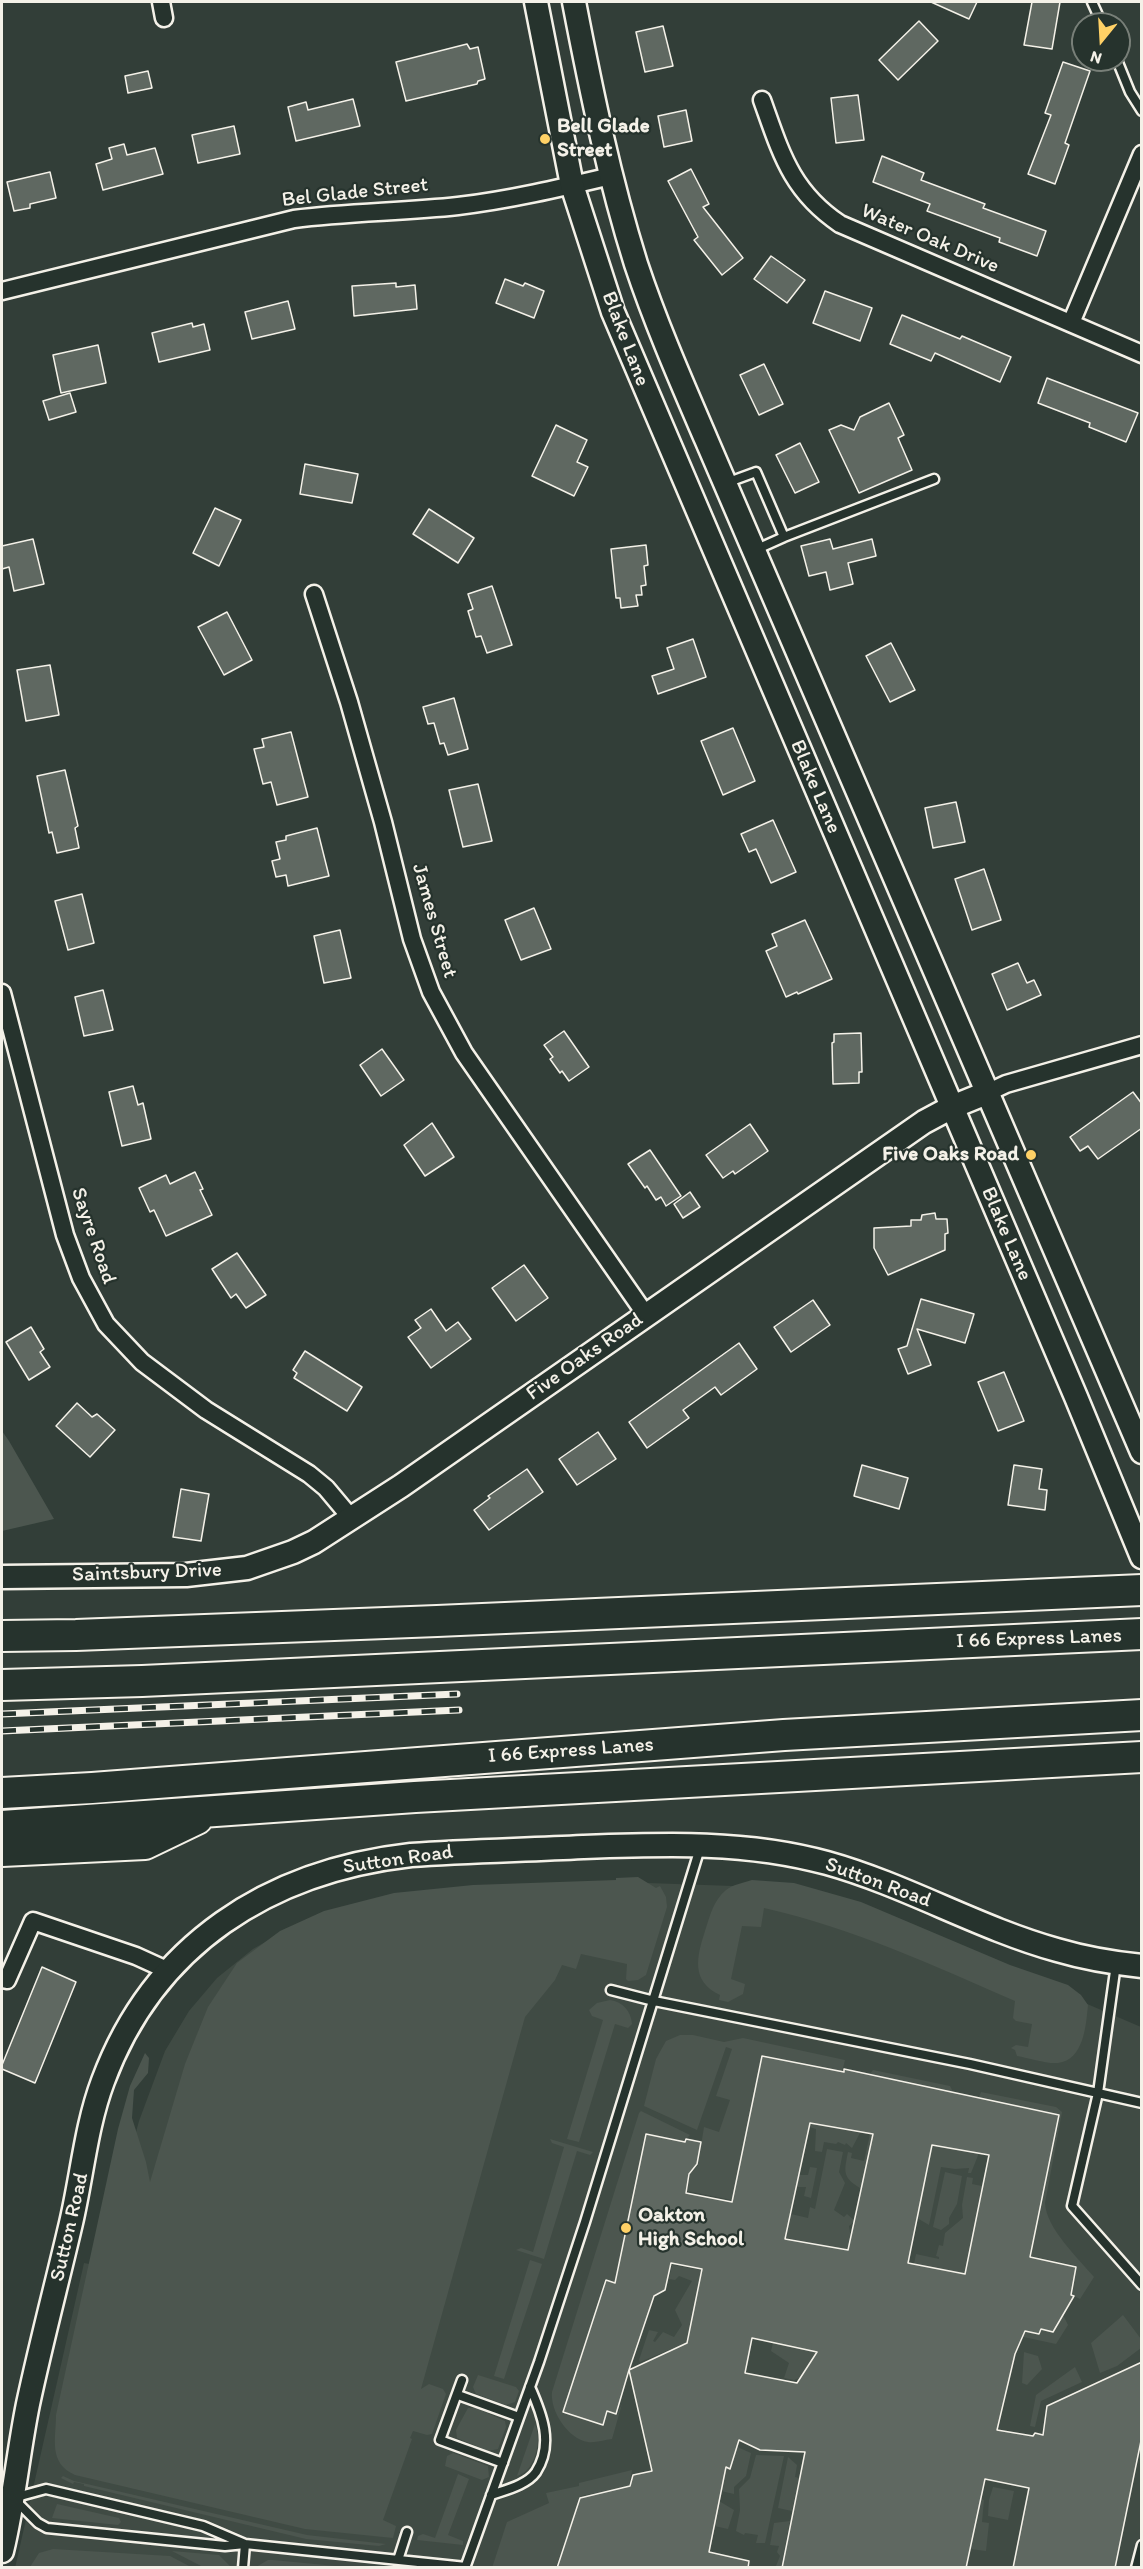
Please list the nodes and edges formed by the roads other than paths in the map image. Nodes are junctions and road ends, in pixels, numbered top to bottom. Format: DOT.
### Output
graph roads {
  1 [pos="536,2"];
  2 [pos="574,2"];
  3 [pos="1122,72"];
  4 [pos="762,100"];
  5 [pos="1142,111"];
  6 [pos="1142,154"];
  7 [pos="610,176"];
  8 [pos="572,185"];
  9 [pos="2,291"];
  10 [pos="1071,323"];
  11 [pos="1142,354"];
  12 [pos="934,479"];
  13 [pos="725,483"];
  14 [pos="784,537"];
  15 [pos="755,550"];
  16 [pos="314,594"];
  17 [pos="2,993"];
  18 [pos="1142,1045"];
  19 [pos="988,1092"];
  20 [pos="952,1107"];
  21 [pos="646,1315"];
  22 [pos="1142,1452"];
  23 [pos="352,1519"];
  24 [pos="1141,1555"];
  25 [pos="2,1577"];
  26 [pos="1142,1590"];
  27 [pos="1142,1634"];
  28 [pos="2,1636"];
  29 [pos="2,1685"];
  30 [pos="1142,1715"];
  31 [pos="1142,1757"];
  32 [pos="2,1775"];
  33 [pos="92,1788"];
  34 [pos="2,1793"];
  35 [pos="210,1812"];
  36 [pos="2,1826"];
  37 [pos="701,1845"];
  38 [pos="2,1851"];
  39 [pos="1116,1963"];
  40 [pos="1142,1966"];
  41 [pos="169,1971"];
  42 [pos="2,1979"];
  43 [pos="611,1990"];
  44 [pos="654,2001"];
  45 [pos="1098,2093"];
  46 [pos="1142,2103"];
  47 [pos="1142,2284"];
  48 [pos="462,2380"];
  49 [pos="530,2387"];
  50 [pos="458,2396"];
  51 [pos="519,2417"];
  52 [pos="503,2463"];
  53 [pos="7,2495"];
  54 [pos="491,2495"];
  55 [pos="407,2532"];
  56 [pos="245,2544"];
  57 [pos="1142,2545"];
  58 [pos="2,2551"];
  59 [pos="398,2560"];
  60 [pos="466,2567"];
  61 [pos="243,2568"];
  62 [pos="1136,2568"];
  1 -- 8 [label="main road, Blake Lane"];
  2 -- 7 [label="main road, Blake Lane"];
  3 -- 5 [label="lane"];
  4 -- 10 [label="street, Water Oak Drive"];
  6 -- 10 [label="street"];
  7 -- 8 [label="street, Bel Glade Street"];
  7 -- 13 [label="main road, Blake Lane"];
  8 -- 9 [label="street, Bel Glade Street"];
  8 -- 20 [label="main road, Blake Lane"];
  10 -- 11 [label="street, Water Oak Drive"];
  12 -- 14 [label="lane"];
  13 -- 14 [label="lane"];
  13 -- 15 [label="main road, Blake Lane"];
  14 -- 15 [label="lane"];
  15 -- 19 [label="main road, Blake Lane"];
  16 -- 21 [label="street, James Street"];
  17 -- 23 [label="street, Sayre Road"];
  18 -- 19 [label="street, Five Oaks Road"];
  19 -- 20 [label="main road, Five Oaks Road"];
  19 -- 22 [label="main road, Blake Lane"];
  20 -- 21 [label="main road, Five Oaks Road"];
  20 -- 24 [label="main road, Blake Lane"];
  21 -- 23 [label="main road, Five Oaks Road"];
  23 -- 25 [label="main road, Saintsbury Drive"];
  26 -- 28 [label="highway"];
  27 -- 29 [label="highway, I 66 Express Lanes"];
  30 -- 33 [label="highway, I 66 Express Lanes"];
  31 -- 35 [label="highway"];
  32 -- 33 [label="highway"];
  33 -- 34 [label="highway, I 66 Express Lanes"];
  35 -- 36 [label="highway"];
  35 -- 38 [label="highway"];
  37 -- 39 [label="main road, Sutton Road"];
  37 -- 41 [label="main road, Sutton Road"];
  37 -- 44 [label="lane"];
  39 -- 40 [label="main road, Sutton Road"];
  39 -- 45 [label="lane"];
  41 -- 42 [label="street"];
  41 -- 53 [label="main road, Sutton Road"];
  43 -- 44 [label="lane"];
  44 -- 45 [label="lane"];
  44 -- 49 [label="lane"];
  45 -- 46 [label="lane"];
  45 -- 47 [label="lane"];
  48 -- 50 [label="lane"];
  49 -- 51 [label="lane"];
  49 -- 54 [label="lane"];
  50 -- 51 [label="lane"];
  50 -- 52 [label="lane"];
  51 -- 52 [label="lane"];
  52 -- 54 [label="lane"];
  53 -- 56 [label="lane"];
  53 -- 56 [label="lane"];
  53 -- 58 [label="main road, Sutton Road"];
  54 -- 60 [label="lane"];
  55 -- 59 [label="lane"];
  56 -- 59 [label="lane"];
  56 -- 61 [label="lane"];
  57 -- 62 [label="lane"];
  59 -- 60 [label="lane"];
}
